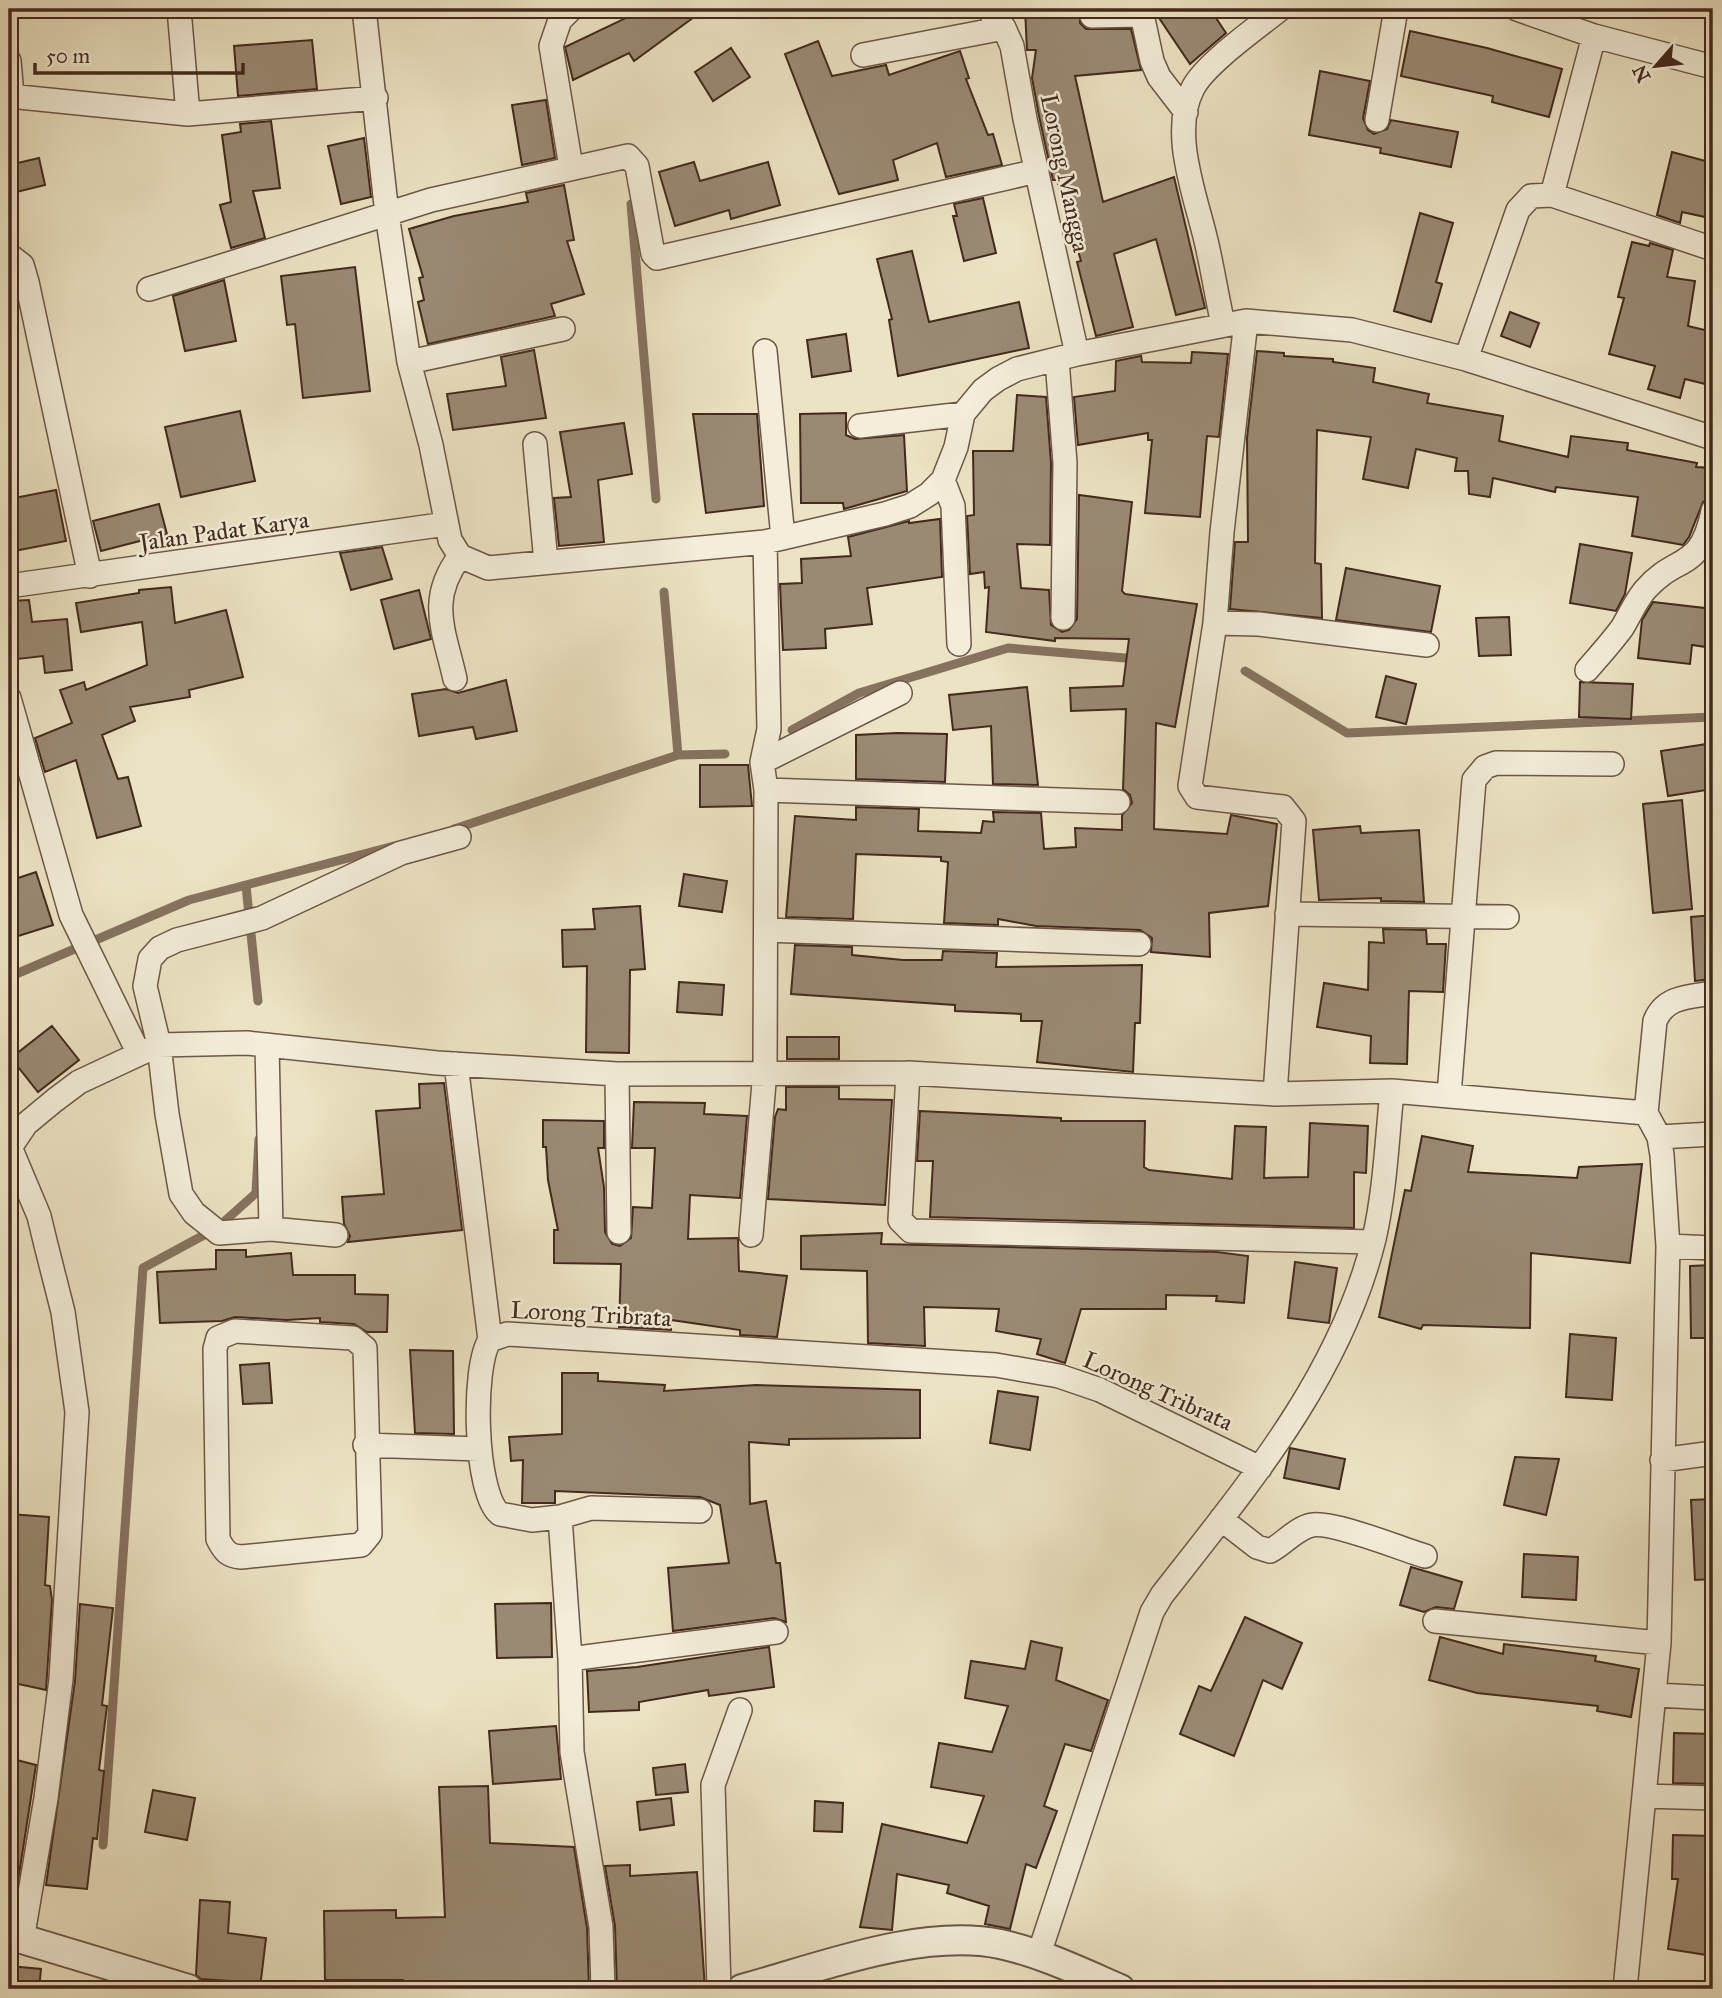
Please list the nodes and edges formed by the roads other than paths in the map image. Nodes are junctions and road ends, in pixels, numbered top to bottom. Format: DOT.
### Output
graph roads {
  1 [pos="179,9"];
  2 [pos="364,9"];
  3 [pos="571,9"];
  4 [pos="988,9"];
  5 [pos="1280,9"];
  6 [pos="1396,9"];
  7 [pos="1517,9"];
  8 [pos="1092,16"];
  9 [pos="1004,28"];
  10 [pos="1594,36"];
  11 [pos="863,55"];
  12 [pos="9,61"];
  13 [pos="1713,67"];
  14 [pos="10,95"];
  15 [pos="376,98"];
  16 [pos="1186,112"];
  17 [pos="188,114"];
  18 [pos="1377,120"];
  19 [pos="572,167"];
  20 [pos="1037,172"];
  21 [pos="1552,195"];
  22 [pos="387,214"];
  23 [pos="1713,249"];
  24 [pos="9,254"];
  25 [pos="149,289"];
  26 [pos="1246,321"];
  27 [pos="1223,324"];
  28 [pos="564,329"];
  29 [pos="765,351"];
  30 [pos="1067,357"];
  31 [pos="1466,359"];
  32 [pos="409,362"];
  33 [pos="963,414"];
  34 [pos="860,426"];
  35 [pos="1713,437"];
  36 [pos="535,444"];
  37 [pos="943,480"];
  38 [pos="1713,511"];
  39 [pos="446,524"];
  40 [pos="774,540"];
  41 [pos="460,556"];
  42 [pos="546,562"];
  43 [pos="90,576"];
  44 [pos="9,586"];
  45 [pos="1063,618"];
  46 [pos="1215,623"];
  47 [pos="959,644"];
  48 [pos="1427,645"];
  49 [pos="1587,670"];
  50 [pos="455,679"];
  51 [pos="900,693"];
  52 [pos="9,698"];
  53 [pos="762,762"];
  54 [pos="1612,764"];
  55 [pos="766,790"];
  56 [pos="1118,802"];
  57 [pos="459,837"];
  58 [pos="1287,914"];
  59 [pos="1462,916"];
  60 [pos="1507,917"];
  61 [pos="766,930"];
  62 [pos="1139,944"];
  63 [pos="1713,993"];
  64 [pos="267,1045"];
  65 [pos="149,1050"];
  66 [pos="456,1064"];
  67 [pos="765,1071"];
  68 [pos="908,1073"];
  69 [pos="617,1074"];
  70 [pos="1392,1091"];
  71 [pos="1275,1094"];
  72 [pos="1449,1095"];
  73 [pos="1646,1114"];
  74 [pos="1713,1134"];
  75 [pos="1659,1137"];
  76 [pos="10,1148"];
  77 [pos="271,1229"];
  78 [pos="620,1233"];
  79 [pos="336,1235"];
  80 [pos="751,1236"];
  81 [pos="1373,1242"];
  82 [pos="1668,1246"];
  83 [pos="1713,1248"];
  84 [pos="490,1340"];
  85 [pos="365,1445"];
  86 [pos="479,1449"];
  87 [pos="1713,1452"];
  88 [pos="1662,1461"];
  89 [pos="1260,1468"];
  90 [pos="700,1511"];
  91 [pos="560,1517"];
  92 [pos="1221,1519"];
  93 [pos="1425,1556"];
  94 [pos="1435,1621"];
  95 [pos="776,1632"];
  96 [pos="1659,1643"];
  97 [pos="570,1659"];
  98 [pos="1656,1695"];
  99 [pos="1713,1698"];
  100 [pos="740,1710"];
  101 [pos="1645,1796"];
  102 [pos="1713,1798"];
  103 [pos="15,1937"];
  104 [pos="1039,1954"];
  105 [pos="188,1989"];
  106 [pos="603,1989"];
  107 [pos="719,1989"];
  108 [pos="742,1989"];
  109 [pos="1120,1989"];
  110 [pos="1625,1989"];
  1 -- 17 [label="street"];
  2 -- 15 [label="street"];
  3 -- 19 [label="street"];
  4 -- 9 [label="street, Lorong Mangga"];
  5 -- 16 [label="street"];
  6 -- 18 [label="street"];
  7 -- 10 [label="street"];
  8 -- 16 [label="street"];
  9 -- 11 [label="street"];
  9 -- 20 [label="street, Lorong Mangga"];
  10 -- 13 [label="street"];
  10 -- 21 [label="street"];
  12 -- 14 [label="street"];
  14 -- 17 [label="street"];
  15 -- 17 [label="street"];
  15 -- 22 [label="street"];
  16 -- 27 [label="street"];
  19 -- 20 [label="street"];
  19 -- 22 [label="street"];
  20 -- 30 [label="street, Lorong Mangga"];
  21 -- 23 [label="street"];
  21 -- 31 [label="street"];
  22 -- 25 [label="street"];
  22 -- 32 [label="street"];
  24 -- 43 [label="street"];
  26 -- 27 [label="street"];
  26 -- 31 [label="street"];
  26 -- 46 [label="street"];
  27 -- 30 [label="street"];
  28 -- 32 [label="street"];
  29 -- 40 [label="street"];
  30 -- 33 [label="street"];
  30 -- 45 [label="street, Lorong Mangga"];
  31 -- 35 [label="street"];
  32 -- 39 [label="street"];
  33 -- 34 [label="street"];
  33 -- 37 [label="street"];
  36 -- 42 [label="street"];
  37 -- 40 [label="street"];
  37 -- 47 [label="street"];
  38 -- 49 [label="street"];
  39 -- 41 [label="street"];
  39 -- 43 [label="street, Jalan Padat Karya"];
  40 -- 42 [label="street"];
  40 -- 53 [label="street"];
  41 -- 42 [label="street"];
  41 -- 50 [label="street"];
  43 -- 44 [label="street, Jalan Padat Karya"];
  46 -- 48 [label="street"];
  46 -- 58 [label="street"];
  51 -- 53 [label="street"];
  52 -- 65 [label="street"];
  53 -- 55 [label="street"];
  54 -- 59 [label="street"];
  55 -- 56 [label="street"];
  55 -- 61 [label="street"];
  57 -- 65 [label="street"];
  58 -- 59 [label="street"];
  58 -- 71 [label="street"];
  59 -- 60 [label="street"];
  59 -- 72 [label="street"];
  61 -- 62 [label="street"];
  61 -- 67 [label="street"];
  63 -- 73 [label="street"];
  64 -- 65 [label="street"];
  64 -- 66 [label="street"];
  64 -- 77 [label="street"];
  65 -- 76 [label="street"];
  65 -- 77 [label="street"];
  66 -- 69 [label="street"];
  66 -- 84 [label="street"];
  67 -- 68 [label="street"];
  67 -- 69 [label="street"];
  67 -- 80 [label="street"];
  68 -- 71 [label="street"];
  68 -- 81 [label="street"];
  69 -- 78 [label="street"];
  70 -- 71 [label="street"];
  70 -- 72 [label="street"];
  70 -- 81 [label="street"];
  72 -- 73 [label="street"];
  73 -- 75 [label="street"];
  74 -- 75 [label="street"];
  75 -- 82 [label="street"];
  76 -- 103 [label="street"];
  77 -- 79 [label="street"];
  81 -- 89 [label="street"];
  82 -- 83 [label="street"];
  82 -- 88 [label="street"];
  84 -- 86 [label="street, Lorong Tribrata"];
  84 -- 89 [label="street, Lorong Tribrata"];
  85 -- 85 [label="street"];
  85 -- 86 [label="street"];
  86 -- 91 [label="street, Lorong Tribrata"];
  87 -- 88 [label="street"];
  88 -- 96 [label="street"];
  89 -- 92 [label="street"];
  90 -- 91 [label="street"];
  91 -- 97 [label="street"];
  92 -- 93 [label="street"];
  92 -- 104 [label="street"];
  94 -- 96 [label="street"];
  95 -- 97 [label="street"];
  96 -- 98 [label="street"];
  97 -- 106 [label="street"];
  98 -- 99 [label="street"];
  98 -- 101 [label="street"];
  100 -- 107 [label="street"];
  101 -- 102 [label="street"];
  101 -- 110 [label="street"];
  103 -- 105 [label="street"];
  104 -- 108 [label="street"];
  104 -- 109 [label="street"];
}
